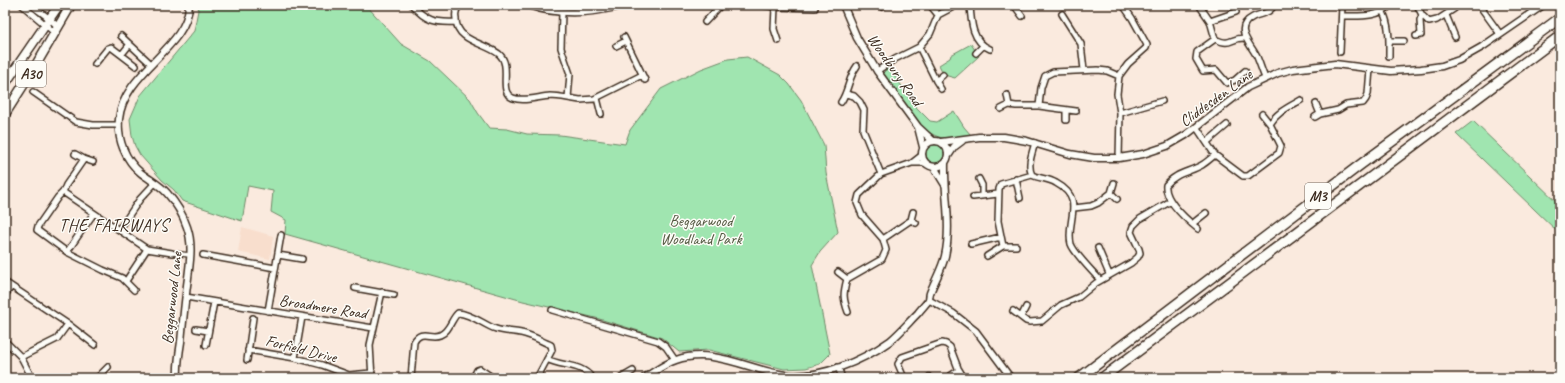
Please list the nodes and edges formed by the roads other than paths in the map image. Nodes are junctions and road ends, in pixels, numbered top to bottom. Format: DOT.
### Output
graph roads {
  1 [pos="22,5"];
  2 [pos="30,5"];
  3 [pos="59,5"];
  4 [pos="71,5"];
  5 [pos="189,5"];
  6 [pos="412,5"];
  7 [pos="460,5"];
  8 [pos="528,5"];
  9 [pos="625,5"];
  10 [pos="721,5"];
  11 [pos="764,5"];
  12 [pos="843,5"];
  13 [pos="930,5"];
  14 [pos="957,5"];
  15 [pos="970,5"];
  16 [pos="1014,5"];
  17 [pos="1123,5"];
  18 [pos="1200,5"];
  19 [pos="1274,5"];
  20 [pos="1342,5"];
  21 [pos="1391,5"];
  22 [pos="1416,5"];
  23 [pos="1479,5"];
  24 [pos="1543,5"];
  25 [pos="800,6"];
  26 [pos="775,7"];
  27 [pos="815,8"];
  28 [pos="1454,9"];
  29 [pos="562,12"];
  30 [pos="1236,12"];
  31 [pos="1383,12"];
  32 [pos="1062,14"];
  33 [pos="938,15"];
  34 [pos="1422,15"];
  35 [pos="1446,15"];
  36 [pos="1022,16"];
  37 [pos="1342,16"];
  38 [pos="1560,18"];
  39 [pos="1210,21"];
  40 [pos="48,22"];
  41 [pos="456,22"];
  42 [pos="705,22"];
  43 [pos="1079,25"];
  44 [pos="56,30"];
  45 [pos="1074,30"];
  46 [pos="1500,34"];
  47 [pos="121,36"];
  48 [pos="1416,36"];
  49 [pos="1560,36"];
  50 [pos="1455,37"];
  51 [pos="1244,38"];
  52 [pos="1215,39"];
  53 [pos="1389,41"];
  54 [pos="1404,41"];
  55 [pos="778,42"];
  56 [pos="130,44"];
  57 [pos="616,46"];
  58 [pos="983,46"];
  59 [pos="919,47"];
  60 [pos="990,49"];
  61 [pos="1340,52"];
  62 [pos="976,53"];
  63 [pos="122,54"];
  64 [pos="1389,56"];
  65 [pos="95,64"];
  66 [pos="151,64"];
  67 [pos="136,66"];
  68 [pos="857,66"];
  69 [pos="1370,69"];
  70 [pos="1084,70"];
  71 [pos="877,71"];
  72 [pos="1203,71"];
  73 [pos="1245,71"];
  74 [pos="943,74"];
  75 [pos="1119,76"];
  76 [pos="1200,77"];
  77 [pos="1265,78"];
  78 [pos="936,81"];
  79 [pos="5,84"];
  80 [pos="941,88"];
  81 [pos="33,92"];
  82 [pos="846,94"];
  83 [pos="1007,95"];
  84 [pos="568,98"];
  85 [pos="596,98"];
  86 [pos="1301,100"];
  87 [pos="1162,101"];
  88 [pos="841,102"];
  89 [pos="1316,104"];
  90 [pos="1009,105"];
  91 [pos="1148,105"];
  92 [pos="1039,106"];
  93 [pos="1001,109"];
  94 [pos="1066,110"];
  95 [pos="1076,111"];
  96 [pos="1149,111"];
  97 [pos="1120,113"];
  98 [pos="5,114"];
  99 [pos="601,114"];
  100 [pos="1262,114"];
  101 [pos="1320,114"];
  102 [pos="1315,117"];
  103 [pos="1066,120"];
  104 [pos="1270,124"];
  105 [pos="119,125"];
  106 [pos="1227,125"];
  107 [pos="918,127"];
  108 [pos="1197,128"];
  109 [pos="932,140"];
  110 [pos="962,141"];
  111 [pos="941,142"];
  112 [pos="1207,142"];
  113 [pos="1035,143"];
  114 [pos="923,147"];
  115 [pos="75,154"];
  116 [pos="1215,155"];
  117 [pos="921,156"];
  118 [pos="948,156"];
  119 [pos="1119,158"];
  120 [pos="84,159"];
  121 [pos="93,162"];
  122 [pos="912,163"];
  123 [pos="925,163"];
  124 [pos="945,163"];
  125 [pos="934,167"];
  126 [pos="881,174"];
  127 [pos="1032,175"];
  128 [pos="979,179"];
  129 [pos="1016,179"];
  130 [pos="155,183"];
  131 [pos="1114,183"];
  132 [pos="945,185"];
  133 [pos="63,192"];
  134 [pos="1111,193"];
  135 [pos="998,194"];
  136 [pos="982,195"];
  137 [pos="972,197"];
  138 [pos="1020,198"];
  139 [pos="1117,200"];
  140 [pos="1171,201"];
  141 [pos="1074,208"];
  142 [pos="913,212"];
  143 [pos="94,213"];
  144 [pos="1206,213"];
  145 [pos="1192,224"];
  146 [pos="1198,229"];
  147 [pos="119,230"];
  148 [pos="281,235"];
  149 [pos="1001,237"];
  150 [pos="883,239"];
  151 [pos="971,244"];
  152 [pos="1002,246"];
  153 [pos="1016,246"];
  154 [pos="1098,248"];
  155 [pos="147,249"];
  156 [pos="67,252"];
  157 [pos="172,253"];
  158 [pos="188,255"];
  159 [pos="203,255"];
  160 [pos="278,255"];
  161 [pos="987,256"];
  162 [pos="302,259"];
  163 [pos="276,268"];
  164 [pos="838,272"];
  165 [pos="1109,274"];
  166 [pos="847,279"];
  167 [pos="1100,280"];
  168 [pos="126,281"];
  169 [pos="5,282"];
  170 [pos="11,287"];
  171 [pos="355,288"];
  172 [pos="134,290"];
  173 [pos="382,292"];
  174 [pos="5,295"];
  175 [pos="394,295"];
  176 [pos="186,297"];
  177 [pos="929,300"];
  178 [pos="214,302"];
  179 [pos="1026,307"];
  180 [pos="552,310"];
  181 [pos="268,311"];
  182 [pos="1013,311"];
  183 [pos="848,312"];
  184 [pos="302,317"];
  185 [pos="1021,317"];
  186 [pos="253,318"];
  187 [pos="68,324"];
  188 [pos="373,328"];
  189 [pos="196,330"];
  190 [pos="208,331"];
  191 [pos="5,341"];
  192 [pos="94,345"];
  193 [pos="206,345"];
  194 [pos="248,350"];
  195 [pos="21,357"];
  196 [pos="295,358"];
  197 [pos="547,359"];
  198 [pos="247,360"];
  199 [pos="675,360"];
  200 [pos="108,367"];
  201 [pos="838,368"];
  202 [pos="959,370"];
  203 [pos="633,371"];
  204 [pos="371,376"];
  205 [pos="32,378"];
  206 [pos="97,378"];
  207 [pos="178,378"];
  208 [pos="411,378"];
  209 [pos="473,378"];
  210 [pos="488,378"];
  211 [pos="537,378"];
  212 [pos="592,378"];
  213 [pos="621,378"];
  214 [pos="644,378"];
  215 [pos="842,378"];
  216 [pos="904,378"];
  217 [pos="947,378"];
  218 [pos="964,378"];
  219 [pos="1011,378"];
  220 [pos="1079,378"];
  221 [pos="1102,378"];
  1 -- 40 [label="street"];
  2 -- 40 [label="street"];
  3 -- 40 [label="main road, A30"];
  4 -- 44 [label="main road, A30"];
  5 -- 66 [label="street, Beggarwood Lane"];
  6 -- 41 [label="street"];
  7 -- 41 [label="street"];
  8 -- 29 [label="street"];
  9 -- 29 [label="street"];
  10 -- 42 [label="street"];
  11 -- 26 [label="street"];
  12 -- 71 [label="street, Woodbury Road"];
  13 -- 33 [label="street"];
  14 -- 33 [label="street"];
  15 -- 58 [label="street"];
  16 -- 36 [label="street"];
  17 -- 75 [label="street"];
  18 -- 39 [label="street"];
  19 -- 51 [label="street"];
  20 -- 37 [label="street"];
  21 -- 31 [label="street"];
  22 -- 34 [label="street"];
  23 -- 46 [label="street"];
  24 -- 46 [label="street, Cliddesden Lane"];
  25 -- 26 [label="street"];
  25 -- 27 [label="street"];
  26 -- 55 [label="street"];
  28 -- 35 [label="street"];
  29 -- 84 [label="street"];
  30 -- 39 [label="street"];
  31 -- 37 [label="street"];
  31 -- 53 [label="street"];
  32 -- 45 [label="street"];
  33 -- 59 [label="street"];
  34 -- 35 [label="street"];
  34 -- 48 [label="street"];
  35 -- 50 [label="street"];
  37 -- 61 [label="street"];
  38 -- 220 [label="highway, M3"];
  39 -- 52 [label="street"];
  40 -- 44 [label="street"];
  40 -- 44 [label="street"];
  40 -- 79 [label="main road, A30"];
  41 -- 84 [label="street"];
  43 -- 45 [label="street"];
  44 -- 98 [label="main road, A30"];
  45 -- 70 [label="street"];
  46 -- 69 [label="street, Cliddesden Lane"];
  47 -- 56 [label="street"];
  49 -- 221 [label="highway, M3"];
  51 -- 52 [label="street"];
  51 -- 77 [label="street"];
  52 -- 72 [label="street"];
  53 -- 54 [label="street"];
  53 -- 64 [label="street"];
  56 -- 63 [label="street"];
  56 -- 66 [label="street"];
  57 -- 85 [label="street"];
  58 -- 60 [label="street"];
  58 -- 62 [label="street"];
  59 -- 71 [label="street"];
  59 -- 78 [label="street"];
  63 -- 65 [label="street"];
  63 -- 67 [label="street"];
  66 -- 105 [label="street, Beggarwood Lane"];
  68 -- 82 [label="street"];
  69 -- 77 [label="street, Cliddesden Lane"];
  69 -- 101 [label="street"];
  70 -- 75 [label="street"];
  70 -- 92 [label="street"];
  71 -- 107 [label="street, Woodbury Road"];
  72 -- 73 [label="street"];
  72 -- 76 [label="street"];
  74 -- 78 [label="street"];
  75 -- 97 [label="street"];
  77 -- 108 [label="street, Cliddesden Lane"];
  78 -- 80 [label="street"];
  81 -- 105 [label="street"];
  82 -- 88 [label="street"];
  82 -- 126 [label="street"];
  83 -- 90 [label="street"];
  84 -- 85 [label="street"];
  85 -- 99 [label="street"];
  86 -- 104 [label="street"];
  87 -- 91 [label="street"];
  89 -- 101 [label="street"];
  90 -- 92 [label="street"];
  90 -- 93 [label="street"];
  91 -- 96 [label="street"];
  91 -- 97 [label="street"];
  92 -- 94 [label="street"];
  94 -- 95 [label="street"];
  94 -- 103 [label="street"];
  97 -- 119 [label="street"];
  100 -- 104 [label="street"];
  101 -- 102 [label="street"];
  104 -- 116 [label="street"];
  105 -- 130 [label="street, Beggarwood Lane"];
  106 -- 112 [label="street"];
  107 -- 109 [label="street, Woodbury Road"];
  107 -- 114 [label="street, Woodbury Road"];
  108 -- 112 [label="street"];
  108 -- 119 [label="street, Cliddesden Lane"];
  109 -- 111 [label="street"];
  109 -- 114 [label="street"];
  110 -- 111 [label="street, Cliddesden Lane"];
  110 -- 113 [label="street, Cliddesden Lane"];
  110 -- 118 [label="street"];
  111 -- 118 [label="street"];
  112 -- 116 [label="street"];
  113 -- 119 [label="street, Cliddesden Lane"];
  113 -- 127 [label="street"];
  114 -- 117 [label="street"];
  115 -- 120 [label="street"];
  116 -- 140 [label="street"];
  117 -- 122 [label="street"];
  117 -- 123 [label="street"];
  118 -- 124 [label="street"];
  120 -- 121 [label="street"];
  120 -- 133 [label="street"];
  122 -- 123 [label="street"];
  122 -- 126 [label="street"];
  123 -- 125 [label="street"];
  124 -- 125 [label="street"];
  124 -- 132 [label="street"];
  125 -- 132 [label="street"];
  126 -- 150 [label="street"];
  127 -- 129 [label="street"];
  127 -- 141 [label="street"];
  128 -- 136 [label="street"];
  129 -- 135 [label="street"];
  129 -- 138 [label="street"];
  130 -- 147 [label="street"];
  130 -- 158 [label="street, Beggarwood Lane"];
  131 -- 134 [label="street"];
  132 -- 177 [label="street"];
  133 -- 143 [label="street"];
  133 -- 156 [label="street"];
  134 -- 139 [label="street"];
  134 -- 141 [label="street"];
  135 -- 136 [label="street"];
  135 -- 149 [label="street"];
  136 -- 137 [label="street"];
  140 -- 145 [label="street"];
  140 -- 165 [label="street"];
  141 -- 167 [label="street"];
  142 -- 150 [label="street"];
  143 -- 147 [label="street"];
  143 -- 156 [label="street"];
  144 -- 145 [label="street"];
  145 -- 146 [label="street"];
  147 -- 155 [label="street"];
  148 -- 160 [label="street, Broadmere Road"];
  149 -- 151 [label="street"];
  149 -- 152 [label="street"];
  150 -- 166 [label="street"];
  152 -- 153 [label="street"];
  152 -- 161 [label="street"];
  154 -- 165 [label="street"];
  155 -- 157 [label="street"];
  155 -- 168 [label="street"];
  156 -- 168 [label="street"];
  157 -- 158 [label="street"];
  158 -- 176 [label="street, Beggarwood Lane"];
  159 -- 163 [label="street, Broadmere Road"];
  160 -- 162 [label="street"];
  160 -- 163 [label="street, Broadmere Road"];
  163 -- 181 [label="street, Broadmere Road"];
  164 -- 166 [label="street"];
  165 -- 167 [label="street"];
  166 -- 183 [label="street"];
  167 -- 185 [label="street"];
  168 -- 172 [label="street"];
  169 -- 170 [label="street"];
  170 -- 174 [label="street"];
  170 -- 187 [label="street"];
  171 -- 173 [label="street"];
  173 -- 175 [label="street"];
  173 -- 188 [label="street"];
  176 -- 178 [label="street, Broadmere Road"];
  176 -- 207 [label="street, Beggarwood Lane"];
  177 -- 201 [label="street"];
  177 -- 219 [label="street"];
  178 -- 181 [label="street, Broadmere Road"];
  178 -- 190 [label="street"];
  179 -- 185 [label="street"];
  180 -- 199 [label="street"];
  181 -- 184 [label="street, Broadmere Road"];
  182 -- 185 [label="street"];
  184 -- 188 [label="street, Broadmere Road"];
  184 -- 196 [label="street"];
  186 -- 194 [label="street, Forfield Drive"];
  187 -- 192 [label="street"];
  187 -- 195 [label="street"];
  188 -- 204 [label="street"];
  189 -- 190 [label="street"];
  190 -- 193 [label="street"];
  191 -- 195 [label="street"];
  194 -- 196 [label="street, Forfield Drive"];
  194 -- 198 [label="street, Forfield Drive"];
  195 -- 205 [label="street"];
  196 -- 204 [label="street, Forfield Drive"];
  197 -- 208 [label="street"];
  197 -- 211 [label="street"];
  197 -- 212 [label="street"];
  199 -- 201 [label="street"];
  199 -- 214 [label="street"];
  200 -- 206 [label="street"];
  201 -- 215 [label="street"];
  202 -- 216 [label="street"];
  202 -- 217 [label="street"];
  202 -- 218 [label="street"];
  203 -- 213 [label="street"];
  209 -- 210 [label="street"];
}
